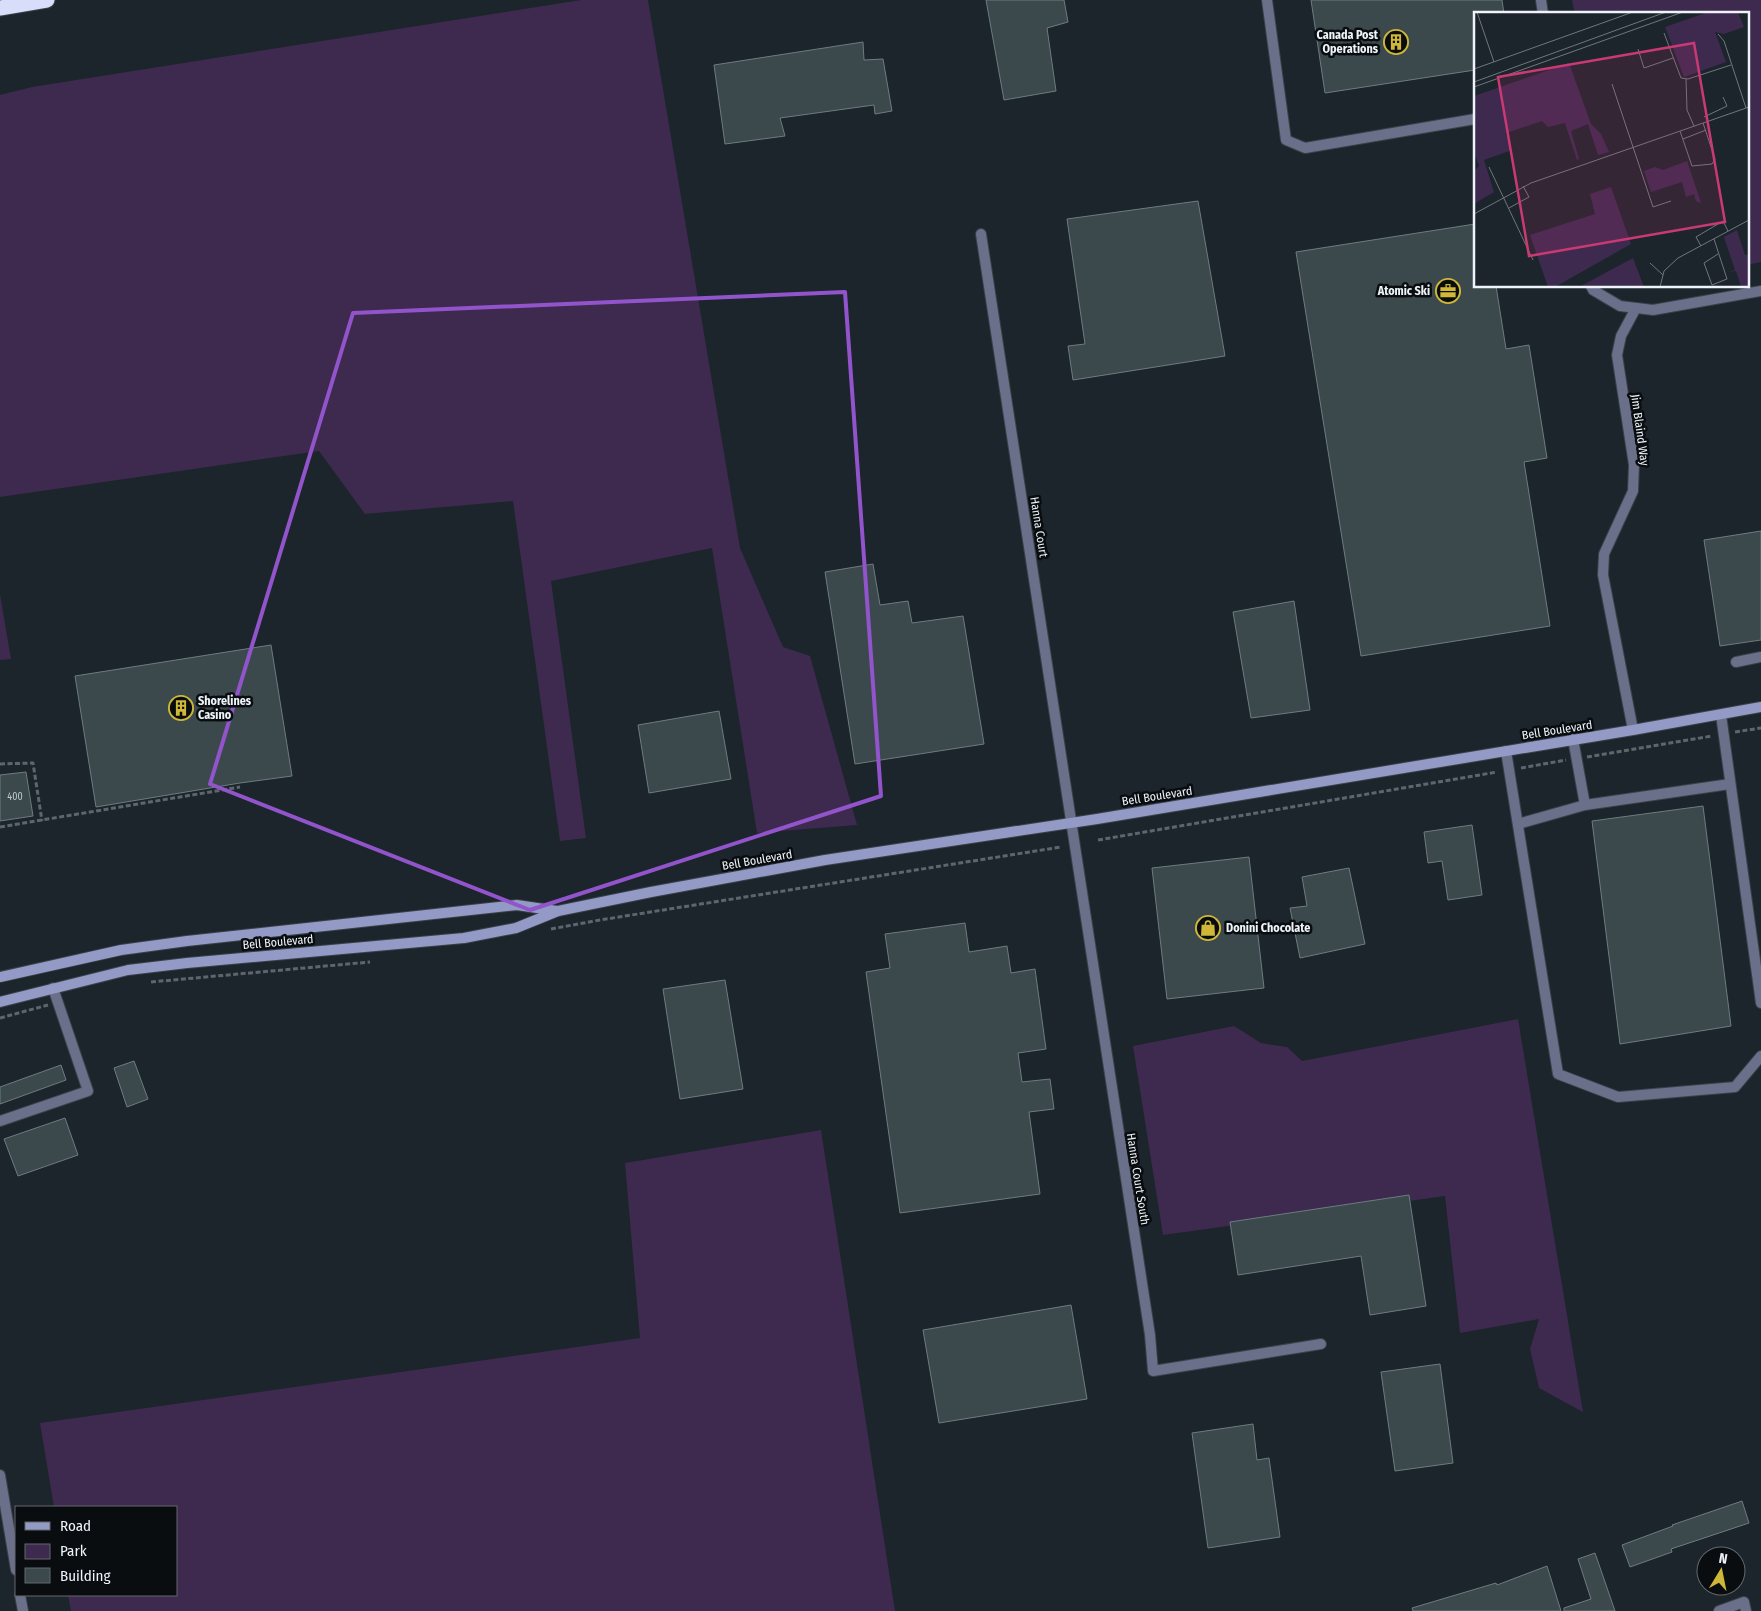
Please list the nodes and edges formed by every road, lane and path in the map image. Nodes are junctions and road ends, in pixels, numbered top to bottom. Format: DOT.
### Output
graph roads {
  1 [pos="47,0"];
  2 [pos="1267,0"];
  3 [pos="0,8"];
  4 [pos="1474,119"];
  5 [pos="982,234"];
  6 [pos="1592,288"];
  7 [pos="1761,291"];
  8 [pos="1636,308"];
  9 [pos="1761,658"];
  10 [pos="1736,662"];
  11 [pos="1761,708"];
  12 [pos="1721,715"];
  13 [pos="1761,728"];
  14 [pos="1633,730"];
  15 [pos="1723,734"];
  16 [pos="1573,739"];
  17 [pos="1506,751"];
  18 [pos="1576,759"];
  19 [pos="0,764"];
  20 [pos="1509,770"];
  21 [pos="1730,784"];
  22 [pos="240,787"];
  23 [pos="1585,805"];
  24 [pos="42,821"];
  25 [pos="1072,823"];
  26 [pos="1518,824"];
  27 [pos="0,827"];
  28 [pos="1098,840"];
  29 [pos="1061,847"];
  30 [pos="558,911"];
  31 [pos="600,920"];
  32 [pos="370,962"];
  33 [pos="0,977"];
  34 [pos="145,982"];
  35 [pos="53,988"];
  36 [pos="0,1002"];
  37 [pos="58,1003"];
  38 [pos="1761,1003"];
  39 [pos="0,1018"];
  40 [pos="1761,1056"];
  41 [pos="0,1121"];
  42 [pos="1321,1344"];
  43 [pos="0,1475"];
  44 [pos="15,1564"];
  45 [pos="20,1596"];
  46 [pos="23,1611"];
  47 [pos="1720,1611"];
  48 [pos="1746,1611"];
  1 -- 3 [label="highway"];
  2 -- 4 [label="street"];
  5 -- 25 [label="street, Hanna Court"];
  6 -- 8 [label="street"];
  7 -- 8 [label="street"];
  8 -- 14 [label="street, Jim Blaind Way"];
  9 -- 10 [label="street"];
  11 -- 12 [label="main road, Bell Boulevard"];
  12 -- 14 [label="main road, Bell Boulevard"];
  12 -- 15 [label="street"];
  13 -- 15 [label="path"];
  14 -- 16 [label="main road, Bell Boulevard"];
  15 -- 18 [label="path"];
  15 -- 21 [label="street"];
  16 -- 17 [label="main road, Bell Boulevard"];
  16 -- 18 [label="street"];
  17 -- 20 [label="street"];
  17 -- 25 [label="main road, Bell Boulevard"];
  18 -- 20 [label="path"];
  18 -- 23 [label="street"];
  19 -- 24 [label="path"];
  20 -- 26 [label="street"];
  20 -- 28 [label="path"];
  21 -- 23 [label="street"];
  21 -- 38 [label="street"];
  22 -- 24 [label="path"];
  23 -- 26 [label="street"];
  24 -- 27 [label="path"];
  25 -- 30 [label="main road, Bell Boulevard"];
  25 -- 42 [label="street, Hanna Court South"];
  26 -- 40 [label="street"];
  29 -- 31 [label="path"];
  30 -- 33 [label="main road, Bell Boulevard"];
  30 -- 35 [label="main road, Bell Boulevard"];
  32 -- 34 [label="path"];
  35 -- 36 [label="main road, Bell Boulevard"];
  35 -- 37 [label="street"];
  37 -- 39 [label="path"];
  37 -- 41 [label="street"];
  43 -- 44 [label="street"];
  45 -- 46 [label="street"];
  47 -- 48 [label="street"];
}
